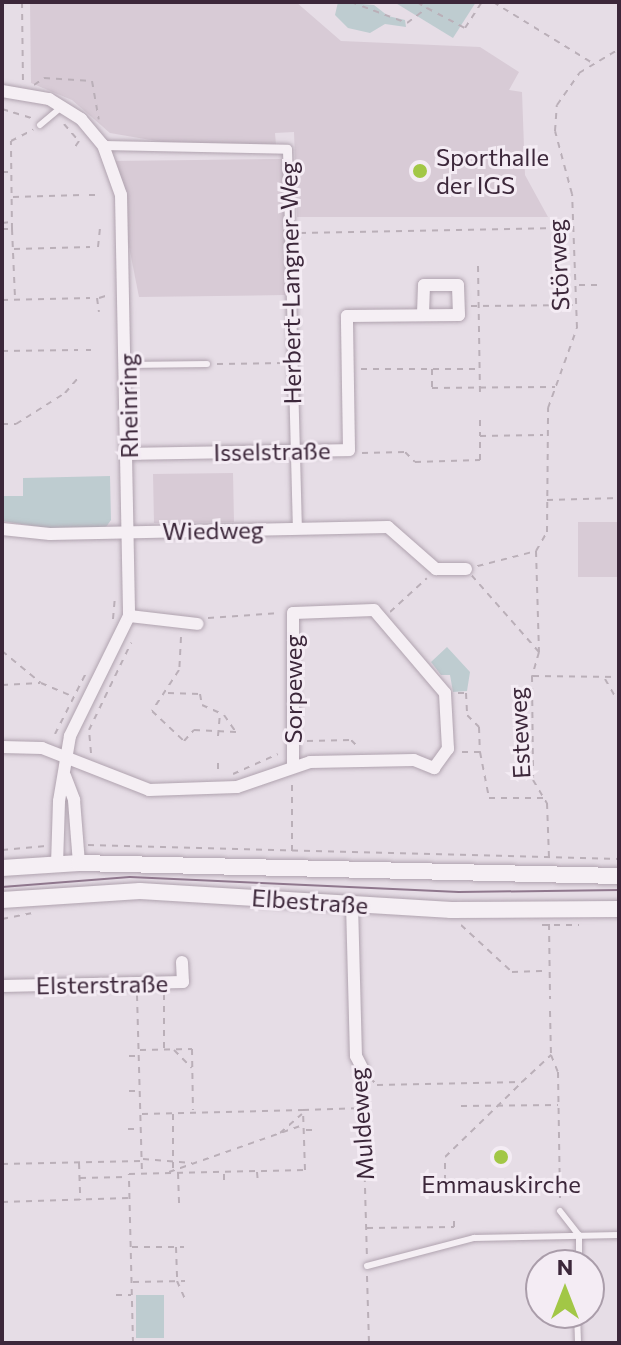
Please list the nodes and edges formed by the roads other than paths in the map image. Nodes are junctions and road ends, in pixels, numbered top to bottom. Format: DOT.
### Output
graph roads {
  1 [pos="2,91"];
  2 [pos="63,106"];
  3 [pos="40,125"];
  4 [pos="102,143"];
  5 [pos="423,315"];
  6 [pos="207,364"];
  7 [pos="128,365"];
  8 [pos="294,451"];
  9 [pos="129,454"];
  10 [pos="296,504"];
  11 [pos="2,529"];
  12 [pos="297,529"];
  13 [pos="130,532"];
  14 [pos="466,569"];
  15 [pos="129,616"];
  16 [pos="198,624"];
  17 [pos="2,747"];
  18 [pos="66,755"];
  19 [pos="293,765"];
  20 [pos="65,776"];
  21 [pos="57,863"];
  22 [pos="79,863"];
  23 [pos="2,868"];
  24 [pos="619,876"];
  25 [pos="2,900"];
  26 [pos="352,904"];
  27 [pos="619,909"];
  28 [pos="182,962"];
  29 [pos="2,986"];
  30 [pos="362,1068"];
  31 [pos="560,1211"];
  32 [pos="618,1234"];
  33 [pos="579,1235"];
  34 [pos="579,1249"];
  35 [pos="367,1266"];
  1 -- 2 [label="street, Rheinring"];
  2 -- 3 [label="lane"];
  2 -- 4 [label="street, Rheinring"];
  4 -- 7 [label="street, Rheinring"];
  4 -- 8 [label="street, Herbert-Langner-Weg"];
  5 -- 5 [label="street, Isselstraße"];
  5 -- 8 [label="street, Isselstraße"];
  6 -- 7 [label="lane"];
  7 -- 9 [label="street, Rheinring"];
  8 -- 9 [label="street, Isselstraße"];
  8 -- 10 [label="street, Herbert-Langner-Weg"];
  9 -- 13 [label="street, Rheinring"];
  10 -- 12 [label="street, Wiedweg"];
  11 -- 13 [label="street, Wiedweg"];
  12 -- 13 [label="street, Wiedweg"];
  12 -- 14 [label="street, Wiedweg"];
  13 -- 15 [label="street, Rheinring"];
  15 -- 16 [label="street"];
  15 -- 18 [label="street, Rheinring"];
  17 -- 18 [label="street"];
  18 -- 19 [label="street"];
  18 -- 20 [label="street, Rheinring"];
  19 -- 19 [label="street, Sorpeweg"];
  20 -- 21 [label="street, Rheinring"];
  20 -- 22 [label="street, Rheinring"];
  21 -- 22 [label="street, Elbestraße"];
  21 -- 23 [label="street, Elbestraße"];
  22 -- 24 [label="street, Elbestraße"];
  25 -- 26 [label="street, Elbestraße"];
  26 -- 27 [label="street, Elbestraße"];
  26 -- 30 [label="street, Muldeweg"];
  28 -- 29 [label="street, Elsterstraße"];
  31 -- 33 [label="lane"];
  32 -- 33 [label="lane"];
  33 -- 34 [label="lane"];
  33 -- 35 [label="lane"];
}
